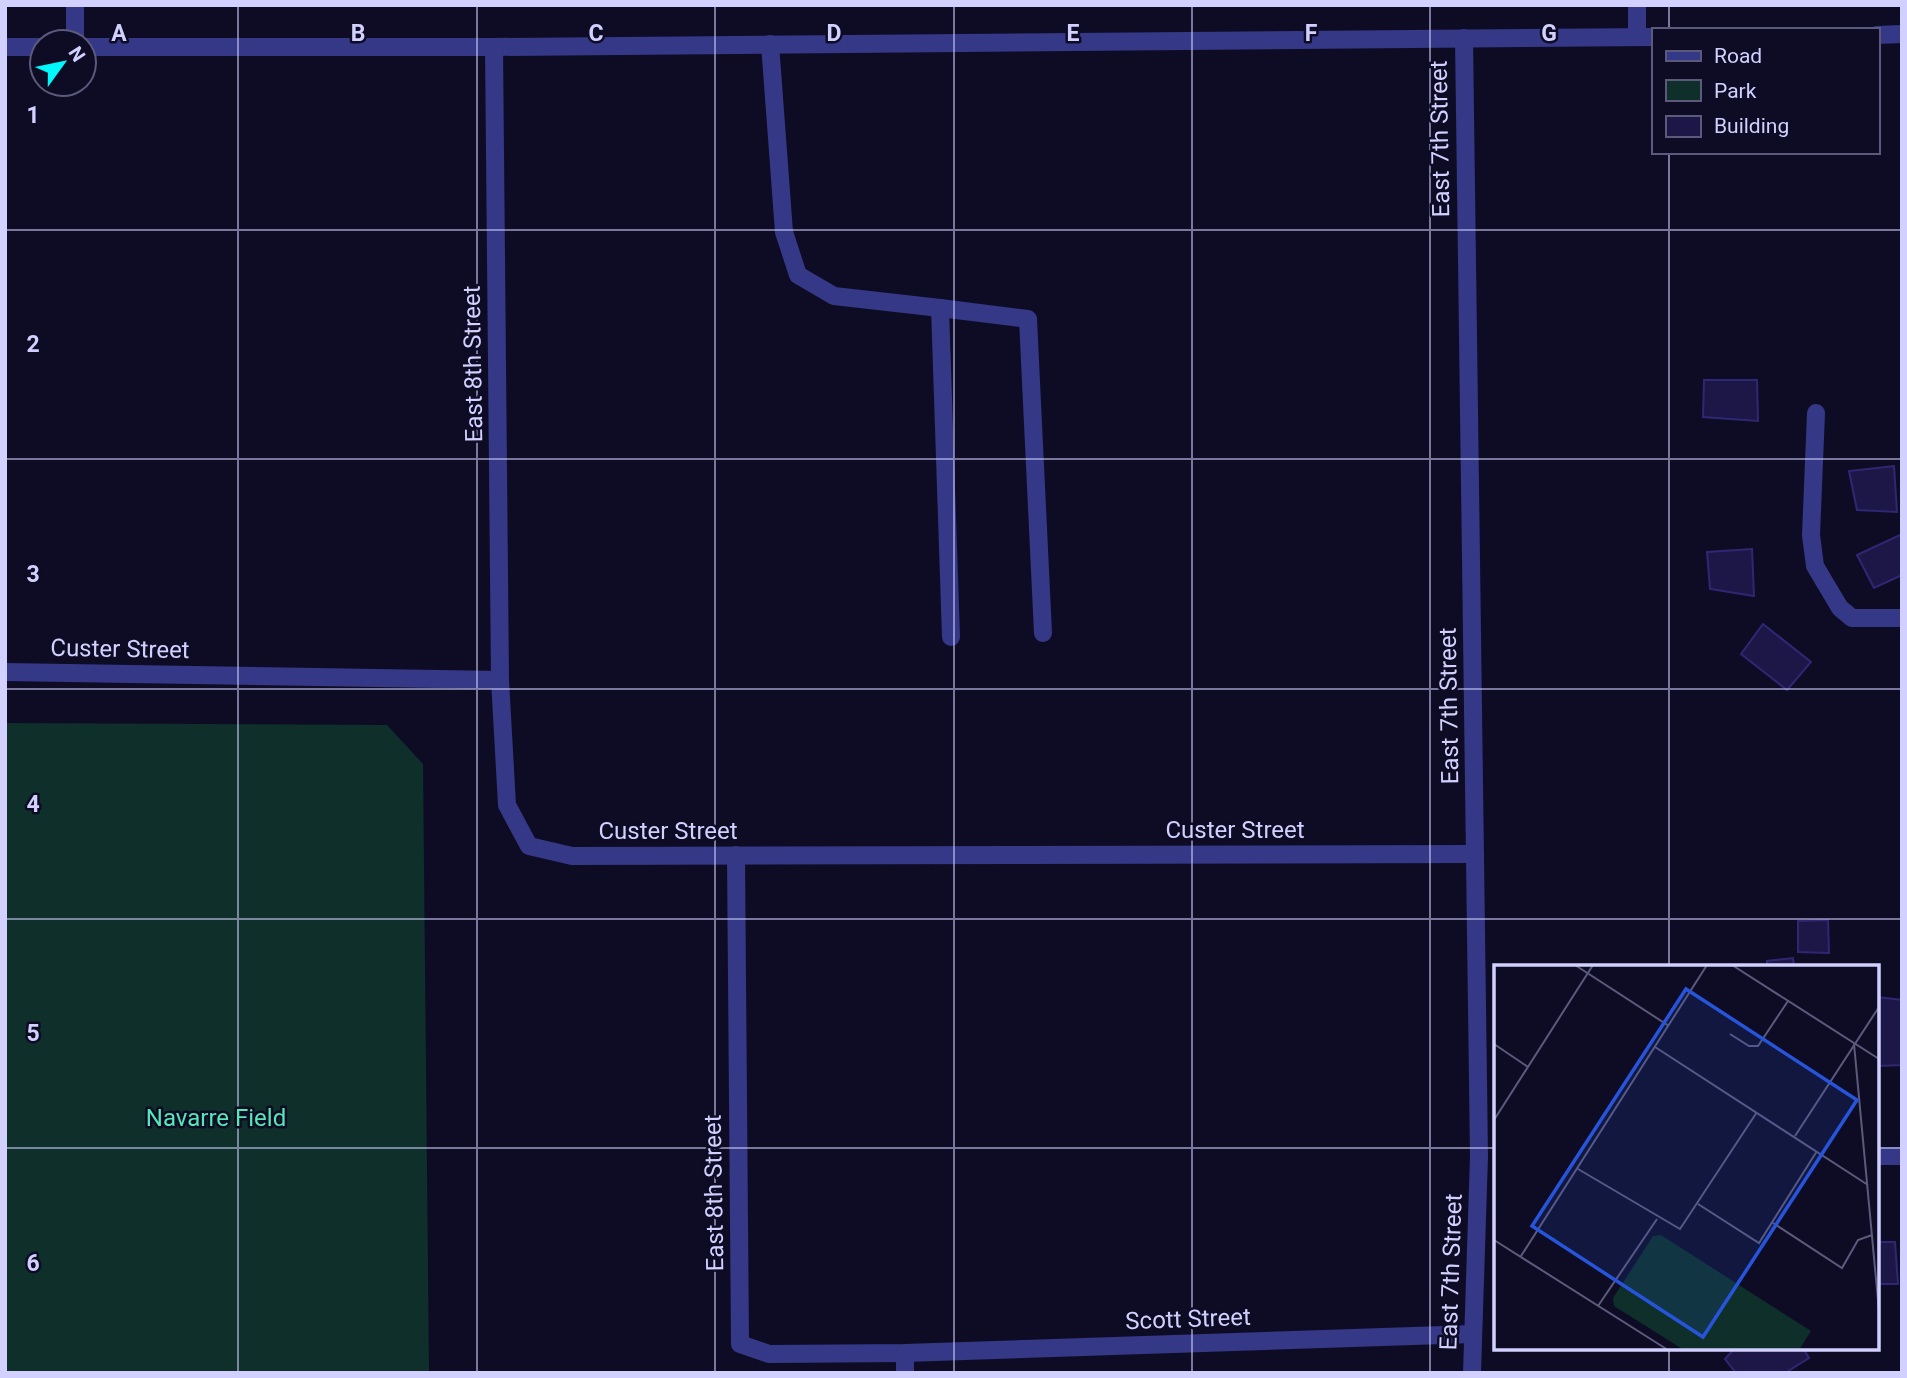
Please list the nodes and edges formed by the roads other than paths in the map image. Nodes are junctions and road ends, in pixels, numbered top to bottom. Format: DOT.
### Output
graph roads {
  1 [pos="75,5"];
  2 [pos="1637,5"];
  3 [pos="75,28"];
  4 [pos="1902,34"];
  5 [pos="1879,35"];
  6 [pos="1645,37"];
  7 [pos="1464,38"];
  8 [pos="769,44"];
  9 [pos="5,47"];
  10 [pos="28,47"];
  11 [pos="98,47"];
  12 [pos="494,47"];
  13 [pos="940,308"];
  14 [pos="1816,413"];
  15 [pos="1902,618"];
  16 [pos="1043,633"];
  17 [pos="951,637"];
  18 [pos="5,672"];
  19 [pos="500,680"];
  20 [pos="1475,854"];
  21 [pos="736,855"];
  22 [pos="1488,1156"];
  23 [pos="1879,1156"];
  24 [pos="1902,1156"];
  25 [pos="1473,1334"];
  26 [pos="905,1353"];
  27 [pos="905,1373"];
  28 [pos="1472,1373"];
  1 -- 3 [label="street"];
  2 -- 6 [label="street"];
  4 -- 5 [label="street"];
  6 -- 7 [label="street"];
  7 -- 8 [label="street"];
  7 -- 20 [label="street, East 7th Street"];
  8 -- 12 [label="street"];
  8 -- 13 [label="street"];
  9 -- 10 [label="street"];
  11 -- 12 [label="street"];
  12 -- 19 [label="street, East 8th Street"];
  13 -- 16 [label="street"];
  13 -- 17 [label="street"];
  14 -- 15 [label="street"];
  18 -- 19 [label="street, Custer Street"];
  19 -- 21 [label="street, Custer Street"];
  20 -- 21 [label="street, Custer Street"];
  20 -- 22 [label="street, East 7th Street"];
  21 -- 26 [label="street, East 8th Street"];
  22 -- 25 [label="street, East 7th Street"];
  23 -- 24 [label="street"];
  25 -- 26 [label="street, Scott Street"];
  25 -- 28 [label="street, East 7th Street"];
  26 -- 27 [label="street"];
}
